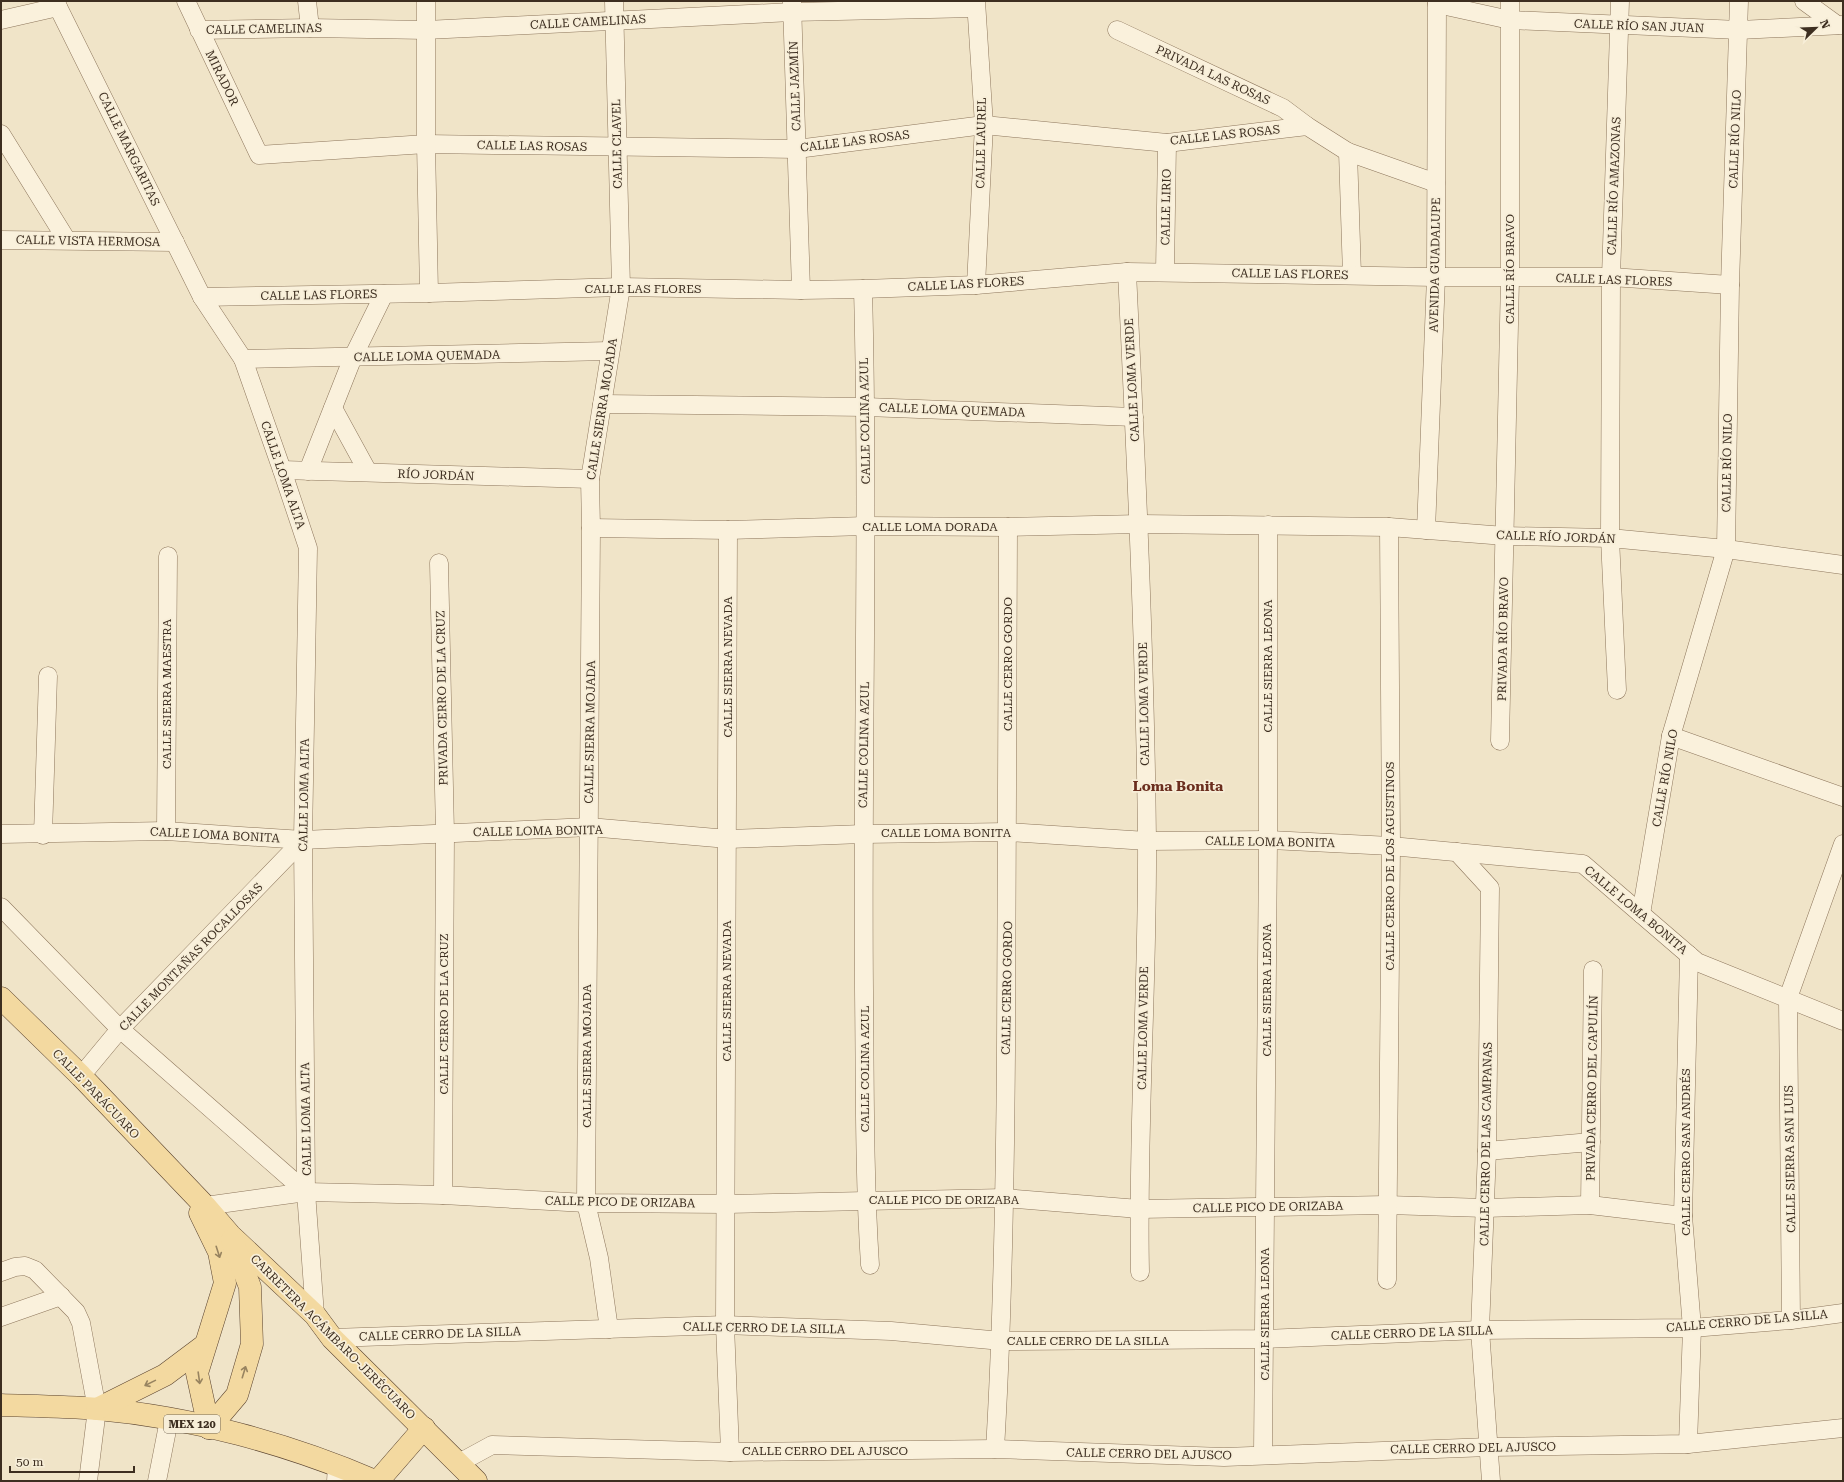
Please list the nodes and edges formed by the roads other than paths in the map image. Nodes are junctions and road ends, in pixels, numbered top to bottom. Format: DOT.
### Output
graph roads {
  1 [pos="186,1"];
  2 [pos="307,1"];
  3 [pos="426,1"];
  4 [pos="614,1"];
  5 [pos="1510,1"];
  6 [pos="1620,1"];
  7 [pos="1738,1"];
  8 [pos="1804,1"];
  9 [pos="1437,2"];
  10 [pos="57,4"];
  11 [pos="976,5"];
  12 [pos="792,7"];
  13 [pos="1,20"];
  14 [pos="615,20"];
  15 [pos="1510,20"];
  16 [pos="1620,25"];
  17 [pos="1840,25"];
  18 [pos="310,28"];
  19 [pos="199,30"];
  20 [pos="426,30"];
  21 [pos="1117,30"];
  22 [pos="1739,30"];
  23 [pos="984,125"];
  24 [pos="1307,126"];
  25 [pos="1,134"];
  26 [pos="1167,143"];
  27 [pos="426,144"];
  28 [pos="616,147"];
  29 [pos="797,149"];
  30 [pos="1348,152"];
  31 [pos="259,155"];
  32 [pos="1436,183"];
  33 [pos="66,239"];
  34 [pos="1,240"];
  35 [pos="175,242"];
  36 [pos="1127,272"];
  37 [pos="1165,272"];
  38 [pos="1352,275"];
  39 [pos="1436,277"];
  40 [pos="1611,277"];
  41 [pos="1510,278"];
  42 [pos="976,285"];
  43 [pos="1730,285"];
  44 [pos="621,287"];
  45 [pos="863,289"];
  46 [pos="801,290"];
  47 [pos="429,293"];
  48 [pos="384,294"];
  49 [pos="202,297"];
  50 [pos="610,351"];
  51 [pos="353,357"];
  52 [pos="243,359"];
  53 [pos="602,404"];
  54 [pos="866,407"];
  55 [pos="333,408"];
  56 [pos="1134,417"];
  57 [pos="282,470"];
  58 [pos="308,471"];
  59 [pos="368,472"];
  60 [pos="590,479"];
  61 [pos="1140,524"];
  62 [pos="1268,525"];
  63 [pos="866,526"];
  64 [pos="1008,527"];
  65 [pos="1389,527"];
  66 [pos="591,528"];
  67 [pos="728,530"];
  68 [pos="1426,530"];
  69 [pos="1505,536"];
  70 [pos="1610,538"];
  71 [pos="1726,549"];
  72 [pos="168,556"];
  73 [pos="438,563"];
  74 [pos="1843,565"];
  75 [pos="48,676"];
  76 [pos="1617,690"];
  77 [pos="1671,736"];
  78 [pos="1500,741"];
  79 [pos="1843,797"];
  80 [pos="589,827"];
  81 [pos="166,831"];
  82 [pos="1008,832"];
  83 [pos="445,833"];
  84 [pos="1,834"];
  85 [pos="43,834"];
  86 [pos="863,834"];
  87 [pos="728,839"];
  88 [pos="303,840"];
  89 [pos="1268,840"];
  90 [pos="1147,841"];
  91 [pos="1843,844"];
  92 [pos="1391,846"];
  93 [pos="1457,852"];
  94 [pos="1,907"];
  95 [pos="1641,914"];
  96 [pos="1689,955"];
  97 [pos="1593,970"];
  98 [pos="1,998"];
  99 [pos="1788,998"];
  100 [pos="1843,1021"];
  101 [pos="120,1029"];
  102 [pos="81,1076"];
  103 [pos="1591,1142"];
  104 [pos="1487,1151"];
  105 [pos="306,1192"];
  106 [pos="443,1195"];
  107 [pos="1004,1198"];
  108 [pos="197,1199"];
  109 [pos="866,1201"];
  110 [pos="586,1203"];
  111 [pos="726,1204"];
  112 [pos="1387,1205"];
  113 [pos="1590,1205"];
  114 [pos="1266,1208"];
  115 [pos="1485,1208"];
  116 [pos="1139,1209"];
  117 [pos="1683,1216"];
  118 [pos="230,1236"];
  119 [pos="870,1265"];
  120 [pos="1,1272"];
  121 [pos="1140,1272"];
  122 [pos="1387,1280"];
  123 [pos="61,1296"];
  124 [pos="1843,1313"];
  125 [pos="315,1316"];
  126 [pos="1,1317"];
  127 [pos="1792,1320"];
  128 [pos="725,1325"];
  129 [pos="609,1328"];
  130 [pos="1692,1328"];
  131 [pos="1480,1330"];
  132 [pos="332,1338"];
  133 [pos="1265,1339"];
  134 [pos="1002,1341"];
  135 [pos="205,1345"];
  136 [pos="1,1405"];
  137 [pos="97,1409"];
  138 [pos="169,1420"];
  139 [pos="210,1428"];
  140 [pos="424,1428"];
  141 [pos="1843,1428"];
  142 [pos="1688,1444"];
  143 [pos="1489,1447"];
  144 [pos="995,1449"];
  145 [pos="730,1452"];
  146 [pos="1263,1454"];
  147 [pos="460,1463"];
  148 [pos="344,1474"];
  149 [pos="88,1481"];
  150 [pos="157,1481"];
  151 [pos="376,1481"];
  152 [pos="476,1481"];
  153 [pos="1491,1481"];
  1 -- 19 [label="street, MIRADOR"];
  2 -- 18 [label="street"];
  3 -- 20 [label="street"];
  4 -- 14 [label="street, CALLE CLAVEL"];
  5 -- 15 [label="street, CALLE RÍO BRAVO"];
  6 -- 16 [label="street, CALLE RÍO AMAZONAS"];
  7 -- 22 [label="street, CALLE RÍO NILO"];
  8 -- 17 [label="street"];
  9 -- 15 [label="street, CALLE RÍO SAN JUAN"];
  9 -- 32 [label="street, AVENIDA GUADALUPE"];
  10 -- 13 [label="street"];
  10 -- 35 [label="street, CALLE MARGARITAS"];
  11 -- 12 [label="street, CALLE CAMELINAS"];
  11 -- 23 [label="street, CALLE LAUREL"];
  12 -- 14 [label="street, CALLE CAMELINAS"];
  12 -- 29 [label="street, CALLE JAZMÍN"];
  14 -- 20 [label="street, CALLE CAMELINAS"];
  14 -- 28 [label="street, CALLE CLAVEL"];
  15 -- 16 [label="street, CALLE RÍO SAN JUAN"];
  15 -- 41 [label="street, CALLE RÍO BRAVO"];
  16 -- 22 [label="street, CALLE RÍO SAN JUAN"];
  16 -- 40 [label="street, CALLE RÍO AMAZONAS"];
  17 -- 22 [label="street, CALLE RÍO SAN JUAN"];
  18 -- 19 [label="street, CALLE CAMELINAS"];
  18 -- 20 [label="street, CALLE CAMELINAS"];
  19 -- 31 [label="street, MIRADOR"];
  20 -- 27 [label="street"];
  21 -- 24 [label="street, PRIVADA LAS ROSAS"];
  22 -- 43 [label="street, CALLE RÍO NILO"];
  23 -- 26 [label="street, CALLE LAS ROSAS"];
  23 -- 29 [label="street, CALLE LAS ROSAS"];
  23 -- 42 [label="street, CALLE LAUREL"];
  24 -- 26 [label="street, CALLE LAS ROSAS"];
  24 -- 30 [label="street"];
  25 -- 33 [label="street"];
  26 -- 37 [label="street, CALLE LIRIO"];
  27 -- 28 [label="street, CALLE LAS ROSAS"];
  27 -- 31 [label="street, CALLE LAS ROSAS"];
  27 -- 47 [label="street"];
  28 -- 29 [label="street, CALLE LAS ROSAS"];
  28 -- 44 [label="street, CALLE CLAVEL"];
  29 -- 46 [label="street, CALLE JAZMÍN"];
  30 -- 32 [label="street"];
  30 -- 38 [label="street"];
  32 -- 39 [label="street, AVENIDA GUADALUPE"];
  33 -- 34 [label="street, CALLE VISTA HERMOSA"];
  33 -- 35 [label="street, CALLE VISTA HERMOSA"];
  35 -- 49 [label="street, CALLE MARGARITAS"];
  36 -- 37 [label="street, CALLE LAS FLORES"];
  36 -- 42 [label="street, CALLE LAS FLORES"];
  36 -- 56 [label="street, CALLE LOMA VERDE"];
  37 -- 38 [label="street, CALLE LAS FLORES"];
  38 -- 39 [label="street, CALLE LAS FLORES"];
  39 -- 41 [label="street, CALLE LAS FLORES"];
  39 -- 68 [label="street, AVENIDA GUADALUPE"];
  40 -- 41 [label="street, CALLE LAS FLORES"];
  40 -- 43 [label="street, CALLE LAS FLORES"];
  40 -- 70 [label="street, CALLE RÍO AMAZONAS"];
  41 -- 69 [label="street, CALLE RÍO BRAVO"];
  42 -- 45 [label="street, CALLE LAS FLORES"];
  43 -- 71 [label="street, CALLE RÍO NILO"];
  44 -- 46 [label="street, CALLE LAS FLORES"];
  44 -- 47 [label="street, CALLE LAS FLORES"];
  44 -- 50 [label="street, CALLE SIERRA MOJADA"];
  45 -- 46 [label="street, CALLE LAS FLORES"];
  45 -- 54 [label="street, CALLE COLINA AZUL"];
  47 -- 48 [label="street, CALLE LAS FLORES"];
  48 -- 49 [label="street, CALLE LAS FLORES"];
  48 -- 51 [label="street"];
  49 -- 52 [label="street, CALLE LOMA ALTA"];
  50 -- 51 [label="street, CALLE LOMA QUEMADA"];
  50 -- 53 [label="street, CALLE SIERRA MOJADA"];
  51 -- 52 [label="street, CALLE LOMA QUEMADA"];
  51 -- 55 [label="street"];
  52 -- 57 [label="street, CALLE LOMA ALTA"];
  53 -- 54 [label="street, CALLE LOMA QUEMADA"];
  53 -- 60 [label="street, CALLE SIERRA MOJADA"];
  54 -- 56 [label="street, CALLE LOMA QUEMADA"];
  54 -- 63 [label="street, CALLE COLINA AZUL"];
  55 -- 58 [label="street"];
  55 -- 59 [label="street"];
  56 -- 61 [label="street, CALLE LOMA VERDE"];
  57 -- 58 [label="street, RÍO JORDÁN"];
  57 -- 88 [label="street, CALLE LOMA ALTA"];
  58 -- 59 [label="street, RÍO JORDÁN"];
  59 -- 60 [label="street, RÍO JORDÁN"];
  60 -- 66 [label="street, CALLE SIERRA MOJADA"];
  61 -- 62 [label="street, CALLE LOMA DORADA"];
  61 -- 64 [label="street, CALLE LOMA DORADA"];
  61 -- 90 [label="street, CALLE LOMA VERDE"];
  62 -- 65 [label="street, CALLE RÍO JORDÁN"];
  62 -- 89 [label="street, CALLE SIERRA LEONA"];
  63 -- 64 [label="street, CALLE LOMA DORADA"];
  63 -- 67 [label="street, CALLE LOMA DORADA"];
  63 -- 86 [label="street, CALLE COLINA AZUL"];
  64 -- 82 [label="street, CALLE CERRO GORDO"];
  65 -- 68 [label="street, CALLE RÍO JORDÁN"];
  65 -- 92 [label="street, CALLE CERRO DE LOS AGUSTINOS"];
  66 -- 67 [label="street, CALLE LOMA DORADA"];
  66 -- 80 [label="street, CALLE SIERRA MOJADA"];
  67 -- 87 [label="street, CALLE SIERRA NEVADA"];
  68 -- 69 [label="street, CALLE RÍO JORDÁN"];
  69 -- 70 [label="street, CALLE RÍO JORDÁN"];
  69 -- 78 [label="street, PRIVADA RÍO BRAVO"];
  70 -- 71 [label="street, CALLE RÍO JORDÁN"];
  70 -- 76 [label="street, CALLE RÍO AMAZONAS"];
  71 -- 74 [label="street, CALLE RÍO JORDÁN"];
  71 -- 77 [label="street, CALLE RÍO NILO"];
  72 -- 81 [label="street, CALLE SIERRA MAESTRA"];
  73 -- 83 [label="street, PRIVADA CERRO DE LA CRUZ"];
  75 -- 85 [label="street"];
  77 -- 79 [label="street"];
  77 -- 95 [label="street, CALLE RÍO NILO"];
  80 -- 83 [label="street, CALLE LOMA BONITA"];
  80 -- 87 [label="street, CALLE LOMA BONITA"];
  80 -- 110 [label="street, CALLE SIERRA MOJADA"];
  81 -- 85 [label="street, CALLE LOMA BONITA"];
  81 -- 88 [label="street, CALLE LOMA BONITA"];
  82 -- 86 [label="street, CALLE LOMA BONITA"];
  82 -- 90 [label="street, CALLE LOMA BONITA"];
  82 -- 107 [label="street, CALLE CERRO GORDO"];
  83 -- 88 [label="street, CALLE LOMA BONITA"];
  83 -- 106 [label="street, CALLE CERRO DE LA CRUZ"];
  84 -- 85 [label="street, CALLE LOMA BONITA"];
  86 -- 87 [label="street, CALLE LOMA BONITA"];
  86 -- 109 [label="street, CALLE COLINA AZUL"];
  87 -- 111 [label="street, CALLE SIERRA NEVADA"];
  88 -- 101 [label="street, CALLE MONTAÑAS ROCALLOSAS"];
  88 -- 105 [label="street, CALLE LOMA ALTA"];
  89 -- 90 [label="street, CALLE LOMA BONITA"];
  89 -- 92 [label="street, CALLE LOMA BONITA"];
  89 -- 114 [label="street, CALLE SIERRA LEONA"];
  90 -- 116 [label="street, CALLE LOMA VERDE"];
  91 -- 99 [label="street"];
  92 -- 93 [label="street, CALLE LOMA BONITA"];
  92 -- 112 [label="street, CALLE CERRO DE LOS AGUSTINOS"];
  93 -- 95 [label="street, CALLE LOMA BONITA"];
  93 -- 104 [label="street, CALLE CERRO DE LAS CAMPANAS"];
  94 -- 101 [label="street"];
  95 -- 96 [label="street, CALLE LOMA BONITA"];
  96 -- 99 [label="street, CALLE LOMA BONITA"];
  96 -- 117 [label="street, CALLE CERRO SAN ANDRÉS"];
  97 -- 103 [label="street, PRIVADA CERRO DEL CAPULÍN"];
  98 -- 102 [label="main road, CALLE PARÁCUARO"];
  99 -- 100 [label="street, CALLE LOMA BONITA"];
  99 -- 127 [label="street, CALLE SIERRA SAN LUIS"];
  101 -- 102 [label="street, CALLE MONTAÑAS ROCALLOSAS"];
  101 -- 105 [label="street"];
  102 -- 108 [label="main road, CALLE PARÁCUARO"];
  103 -- 104 [label="street"];
  103 -- 113 [label="street, PRIVADA CERRO DEL CAPULÍN"];
  104 -- 115 [label="street, CALLE CERRO DE LAS CAMPANAS"];
  105 -- 106 [label="street, CALLE PICO DE ORIZABA"];
  105 -- 108 [label="street, CALLE PICO DE ORIZABA"];
  105 -- 125 [label="street, CALLE LOMA ALTA"];
  106 -- 110 [label="street, CALLE PICO DE ORIZABA"];
  107 -- 109 [label="street, CALLE PICO DE ORIZABA"];
  107 -- 116 [label="street, CALLE PICO DE ORIZABA"];
  107 -- 134 [label="street, CALLE CERRO GORDO"];
  108 -- 118 [label="main road, CARRETERA ACÁMBARO-JERÉCUARO"];
  108 -- 135 [label="main road, one-way"];
  109 -- 111 [label="street, CALLE PICO DE ORIZABA"];
  109 -- 119 [label="street, CALLE COLINA AZUL"];
  110 -- 111 [label="street, CALLE PICO DE ORIZABA"];
  110 -- 129 [label="street, CALLE SIERRA MOJADA"];
  111 -- 128 [label="street, CALLE SIERRA NEVADA"];
  112 -- 114 [label="street, CALLE PICO DE ORIZABA"];
  112 -- 115 [label="street, CALLE PICO DE ORIZABA"];
  112 -- 122 [label="street, CALLE CERRO DE LOS AGUSTINOS"];
  113 -- 115 [label="street, CALLE PICO DE ORIZABA"];
  113 -- 117 [label="street, CALLE PICO DE ORIZABA"];
  114 -- 116 [label="street, CALLE PICO DE ORIZABA"];
  114 -- 133 [label="street, CALLE SIERRA LEONA"];
  115 -- 131 [label="street, CALLE CERRO DE LAS CAMPANAS"];
  116 -- 121 [label="street, CALLE LOMA VERDE"];
  117 -- 130 [label="street, CALLE CERRO SAN ANDRÉS"];
  118 -- 125 [label="main road, CARRETERA ACÁMBARO-JERÉCUARO"];
  139 -- 118 [label="main road, one-way"];
  120 -- 123 [label="street"];
  123 -- 126 [label="street"];
  123 -- 137 [label="street"];
  124 -- 127 [label="street, CALLE CERRO DE LA SILLA"];
  125 -- 132 [label="main road, CARRETERA ACÁMBARO-JERÉCUARO"];
  127 -- 130 [label="street, CALLE CERRO DE LA SILLA"];
  128 -- 129 [label="street, CALLE CERRO DE LA SILLA"];
  128 -- 134 [label="street, CALLE CERRO DE LA SILLA"];
  128 -- 145 [label="street, CALLE SIERRA NEVADA"];
  129 -- 132 [label="street, CALLE CERRO DE LA SILLA"];
  130 -- 131 [label="street, CALLE CERRO DE LA SILLA"];
  130 -- 142 [label="street, CALLE CERRO SAN ANDRÉS"];
  131 -- 133 [label="street, CALLE CERRO DE LA SILLA"];
  131 -- 143 [label="street, CALLE CERRO DE LAS CAMPANAS"];
  132 -- 140 [label="main road, CARRETERA ACÁMBARO-JERÉCUARO"];
  133 -- 134 [label="street, CALLE CERRO DE LA SILLA"];
  133 -- 146 [label="street, CALLE SIERRA LEONA"];
  134 -- 144 [label="street, CALLE CERRO GORDO"];
  135 -- 137 [label="main road, one-way"];
  135 -- 139 [label="main road, one-way"];
  136 -- 137 [label="main road, MEX 120"];
  137 -- 138 [label="main road, MEX 120"];
  137 -- 149 [label="street"];
  138 -- 139 [label="main road, MEX 120"];
  138 -- 150 [label="street"];
  139 -- 148 [label="main road, MEX 120"];
  140 -- 147 [label="main road, CARRETERA ACÁMBARO-JERÉCUARO"];
  140 -- 151 [label="main road"];
  141 -- 142 [label="street, CALLE CERRO DEL AJUSCO"];
  142 -- 143 [label="street, CALLE CERRO DEL AJUSCO"];
  143 -- 146 [label="street, CALLE CERRO DEL AJUSCO"];
  143 -- 153 [label="street, CALLE CERRO DE LAS CAMPANAS"];
  144 -- 145 [label="street, CALLE CERRO DEL AJUSCO"];
  144 -- 146 [label="street, CALLE CERRO DEL AJUSCO"];
  145 -- 147 [label="street, CALLE CERRO DEL AJUSCO"];
  147 -- 152 [label="main road, CARRETERA ACÁMBARO-JERÉCUARO"];
  148 -- 151 [label="main road, MEX 120"];
}
